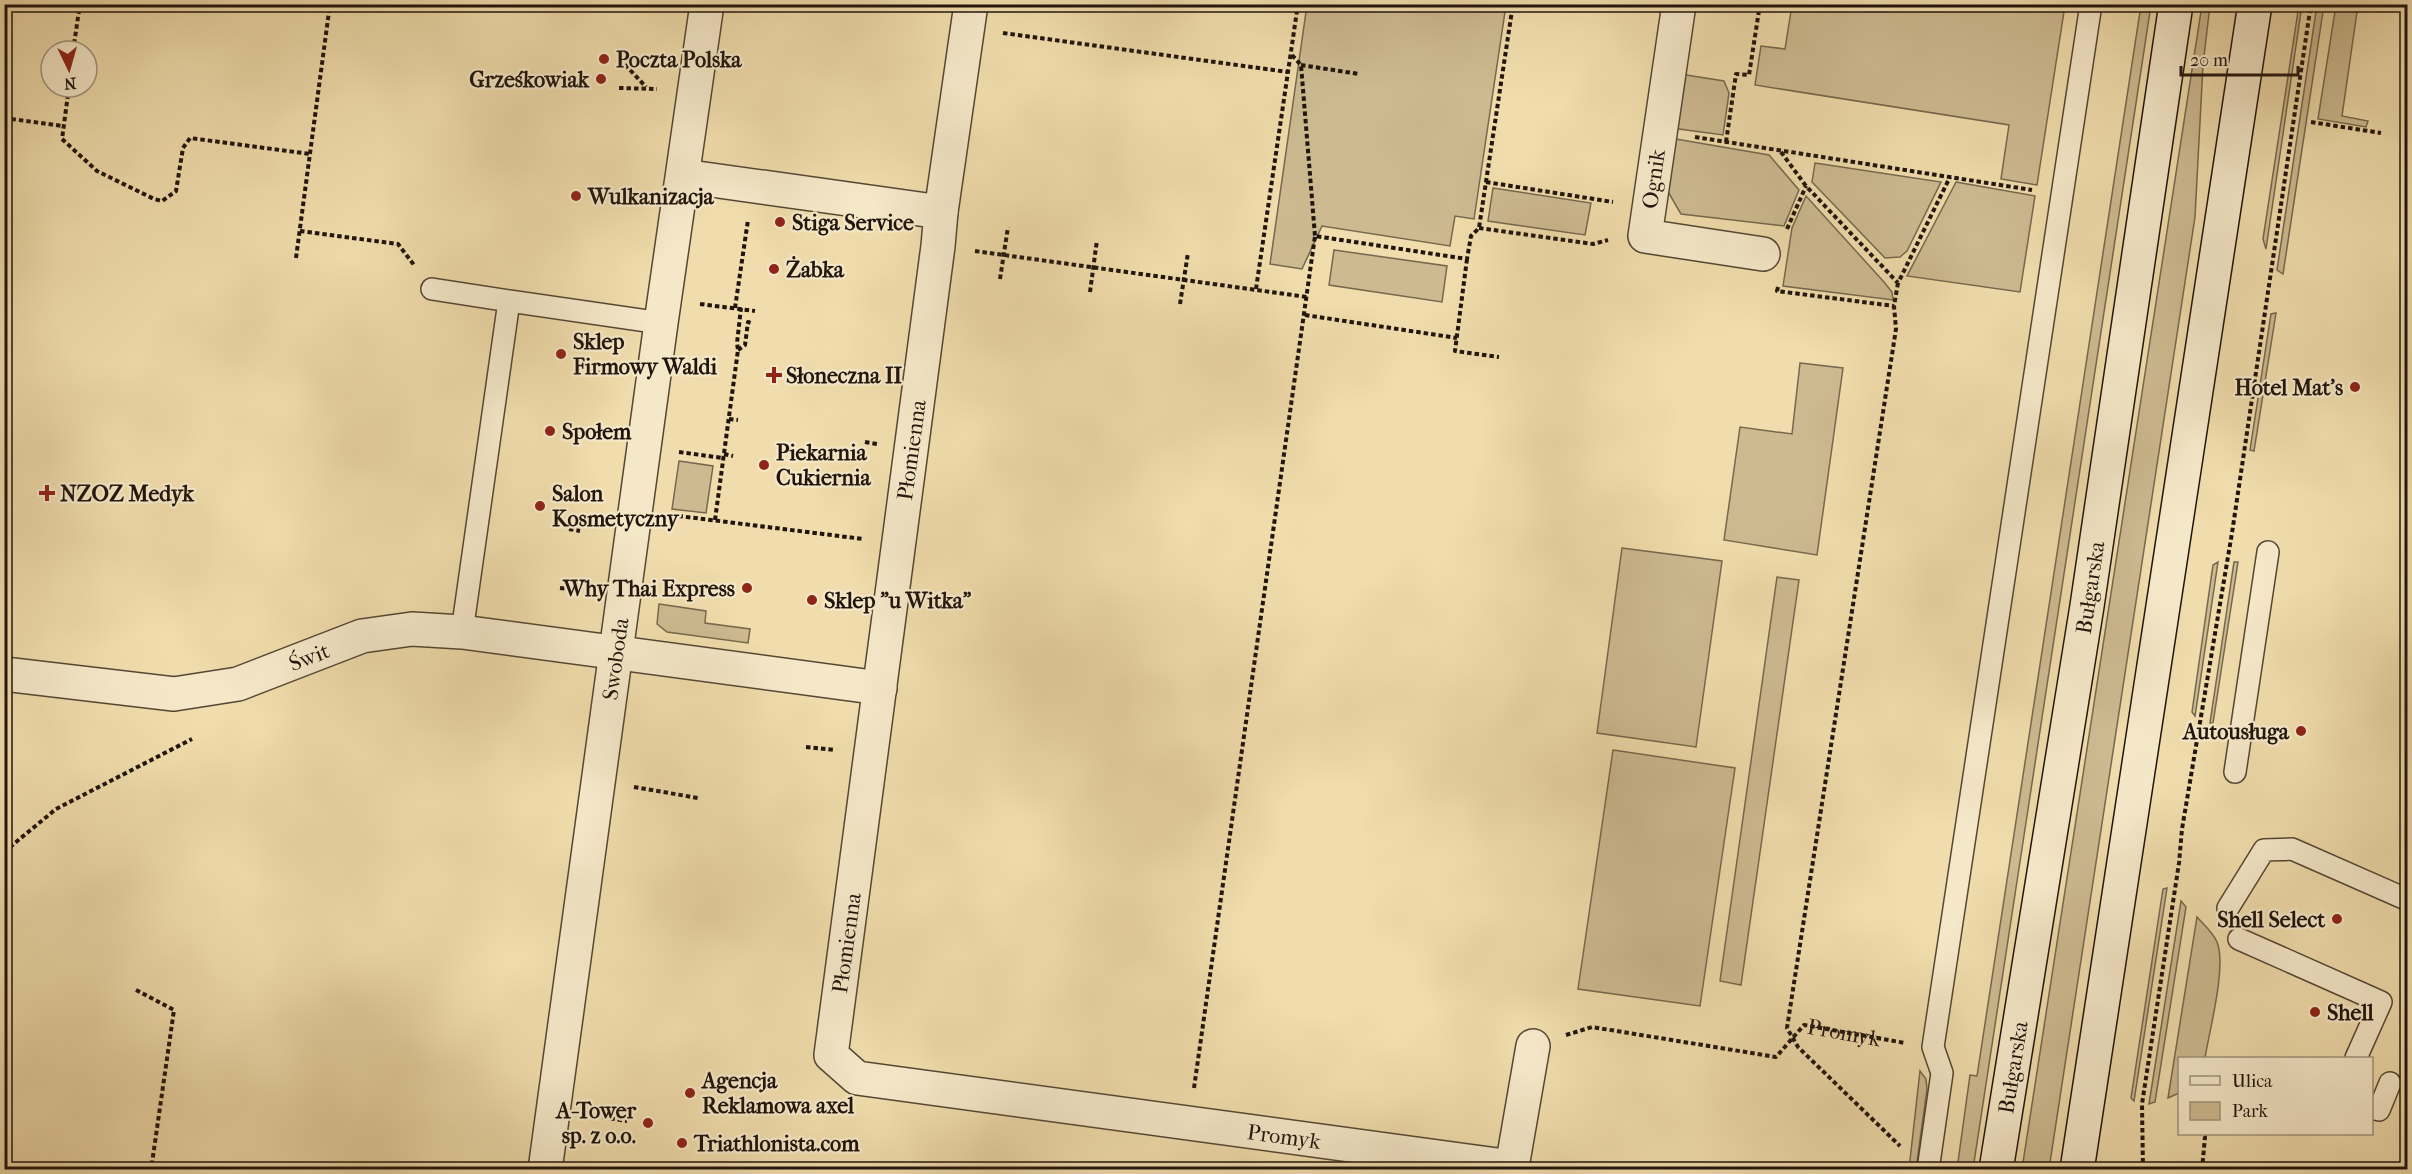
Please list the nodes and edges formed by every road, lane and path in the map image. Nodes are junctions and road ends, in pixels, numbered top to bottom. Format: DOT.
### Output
graph roads {
  1 [pos="80,4"];
  2 [pos="330,4"];
  3 [pos="707,4"];
  4 [pos="1298,4"];
  5 [pos="1513,4"];
  6 [pos="1678,4"];
  7 [pos="1760,4"];
  8 [pos="2091,4"];
  9 [pos="2176,4"];
  10 [pos="2255,4"];
  11 [pos="2311,4"];
  12 [pos="969,16"];
  13 [pos="76,39"];
  14 [pos="1291,54"];
  15 [pos="620,59"];
  16 [pos="1300,65"];
  17 [pos="1288,72"];
  18 [pos="1359,74"];
  19 [pos="646,87"];
  20 [pos="619,88"];
  21 [pos="661,89"];
  22 [pos="67,99"];
  23 [pos="4,118"];
  24 [pos="2312,122"];
  25 [pos="63,126"];
  26 [pos="1660,132"];
  27 [pos="2381,133"];
  28 [pos="1726,142"];
  29 [pos="1781,151"];
  30 [pos="310,154"];
  31 [pos="683,176"];
  32 [pos="1950,177"];
  33 [pos="1486,182"];
  34 [pos="1806,186"];
  35 [pos="2062,196"];
  36 [pos="1619,203"];
  37 [pos="941,212"];
  38 [pos="748,217"];
  39 [pos="1008,227"];
  40 [pos="1479,228"];
  41 [pos="300,231"];
  42 [pos="1315,236"];
  43 [pos="1612,239"];
  44 [pos="1097,240"];
  45 [pos="973,251"];
  46 [pos="1188,253"];
  47 [pos="1004,255"];
  48 [pos="1776,257"];
  49 [pos="296,258"];
  50 [pos="1467,259"];
  51 [pos="1093,267"];
  52 [pos="1000,279"];
  53 [pos="1184,280"];
  54 [pos="1898,283"];
  55 [pos="432,289"];
  56 [pos="1256,290"];
  57 [pos="1090,292"];
  58 [pos="1307,297"];
  59 [pos="509,301"];
  60 [pos="693,303"];
  61 [pos="1180,304"];
  62 [pos="1894,306"];
  63 [pos="735,308"];
  64 [pos="741,309"];
  65 [pos="755,310"];
  66 [pos="1305,315"];
  67 [pos="661,323"];
  68 [pos="752,323"];
  69 [pos="1457,338"];
  70 [pos="738,350"];
  71 [pos="1499,357"];
  72 [pos="590,372"];
  73 [pos="601,374"];
  74 [pos="729,419"];
  75 [pos="738,420"];
  76 [pos="672,451"];
  77 [pos="723,456"];
  78 [pos="732,456"];
  79 [pos="663,514"];
  80 [pos="715,520"];
  81 [pos="569,529"];
  82 [pos="579,531"];
  83 [pos="867,540"];
  84 [pos="2268,552"];
  85 [pos="560,588"];
  86 [pos="579,590"];
  87 [pos="462,632"];
  88 [pos="616,652"];
  89 [pos="4,674"];
  90 [pos="880,688"];
  91 [pos="192,739"];
  92 [pos="806,747"];
  93 [pos="824,749"];
  94 [pos="2235,772"];
  95 [pos="624,785"];
  96 [pos="698,798"];
  97 [pos="4,852"];
  98 [pos="2408,900"];
  99 [pos="2228,908"];
  100 [pos="2239,939"];
  101 [pos="136,990"];
  102 [pos="1793,1039"];
  103 [pos="1912,1044"];
  104 [pos="1533,1046"];
  105 [pos="831,1054"];
  106 [pos="2357,1057"];
  107 [pos="2390,1083"];
  108 [pos="2373,1108"];
  109 [pos="606,1118"];
  110 [pos="627,1121"];
  111 [pos="1189,1124"];
  112 [pos="2204,1135"];
  113 [pos="1903,1149"];
  114 [pos="151,1170"];
  115 [pos="545,1170"];
  116 [pos="1928,1170"];
  117 [pos="1996,1170"];
  118 [pos="2077,1170"];
  119 [pos="2143,1170"];
  120 [pos="2202,1170"];
  1 -- 13 [label="path"];
  2 -- 30 [label="path"];
  3 -- 31 [label="street, Swoboda"];
  4 -- 14 [label="path"];
  5 -- 33 [label="path"];
  6 -- 26 [label="street, Ognik"];
  7 -- 28 [label="path"];
  8 -- 35 [label="lane"];
  9 -- 117 [label="street, Bułgarska"];
  10 -- 118 [label="street"];
  11 -- 119 [label="path"];
  12 -- 17 [label="path"];
  12 -- 37 [label="street, Płomienna"];
  14 -- 16 [label="path"];
  14 -- 17 [label="path"];
  15 -- 19 [label="path"];
  16 -- 18 [label="path"];
  16 -- 42 [label="path"];
  17 -- 56 [label="path"];
  19 -- 20 [label="path"];
  19 -- 21 [label="path"];
  22 -- 25 [label="path"];
  23 -- 25 [label="path"];
  24 -- 27 [label="path"];
  25 -- 30 [label="path"];
  26 -- 28 [label="path"];
  26 -- 48 [label="street, Ognik"];
  28 -- 29 [label="path"];
  29 -- 32 [label="path"];
  29 -- 34 [label="path"];
  30 -- 41 [label="path"];
  31 -- 37 [label="street"];
  31 -- 67 [label="street, Swoboda"];
  32 -- 35 [label="path"];
  32 -- 54 [label="path"];
  33 -- 36 [label="path"];
  33 -- 40 [label="path"];
  34 -- 48 [label="path"];
  34 -- 54 [label="path"];
  35 -- 116 [label="lane"];
  37 -- 90 [label="street, Płomienna"];
  38 -- 63 [label="path"];
  39 -- 47 [label="path"];
  40 -- 43 [label="path"];
  40 -- 50 [label="path"];
  41 -- 49 [label="path"];
  41 -- 55 [label="path"];
  42 -- 50 [label="path"];
  42 -- 58 [label="path"];
  44 -- 51 [label="path"];
  45 -- 47 [label="path"];
  46 -- 53 [label="path"];
  47 -- 51 [label="path"];
  47 -- 52 [label="path"];
  48 -- 62 [label="path"];
  50 -- 69 [label="path"];
  51 -- 53 [label="path"];
  51 -- 57 [label="path"];
  53 -- 56 [label="path"];
  53 -- 61 [label="path"];
  54 -- 62 [label="path"];
  55 -- 59 [label="lane"];
  56 -- 58 [label="path"];
  58 -- 66 [label="path"];
  59 -- 67 [label="lane"];
  59 -- 87 [label="lane"];
  60 -- 63 [label="path"];
  62 -- 102 [label="path"];
  63 -- 64 [label="path"];
  64 -- 65 [label="path"];
  64 -- 70 [label="path"];
  66 -- 69 [label="path"];
  66 -- 111 [label="path"];
  67 -- 88 [label="street, Swoboda"];
  68 -- 70 [label="path"];
  69 -- 71 [label="path"];
  70 -- 74 [label="path"];
  72 -- 73 [label="path"];
  74 -- 75 [label="path"];
  74 -- 77 [label="path"];
  76 -- 77 [label="path"];
  77 -- 78 [label="path"];
  77 -- 80 [label="path"];
  79 -- 80 [label="path"];
  80 -- 83 [label="path"];
  81 -- 82 [label="path"];
  84 -- 94 [label="lane"];
  85 -- 86 [label="path"];
  87 -- 88 [label="street, Świt"];
  87 -- 89 [label="street, Świt"];
  88 -- 90 [label="street"];
  88 -- 115 [label="street, Swoboda"];
  90 -- 105 [label="street, Płomienna"];
  91 -- 97 [label="path"];
  92 -- 93 [label="path"];
  95 -- 96 [label="path"];
  98 -- 99 [label="lane"];
  100 -- 106 [label="lane"];
  101 -- 114 [label="path"];
  102 -- 103 [label="path, Promyk"];
  102 -- 104 [label="path, Promyk"];
  102 -- 113 [label="path"];
  104 -- 111 [label="street, Promyk"];
  105 -- 111 [label="street, Promyk"];
  107 -- 108 [label="lane"];
  109 -- 110 [label="path"];
  112 -- 120 [label="path"];
}
